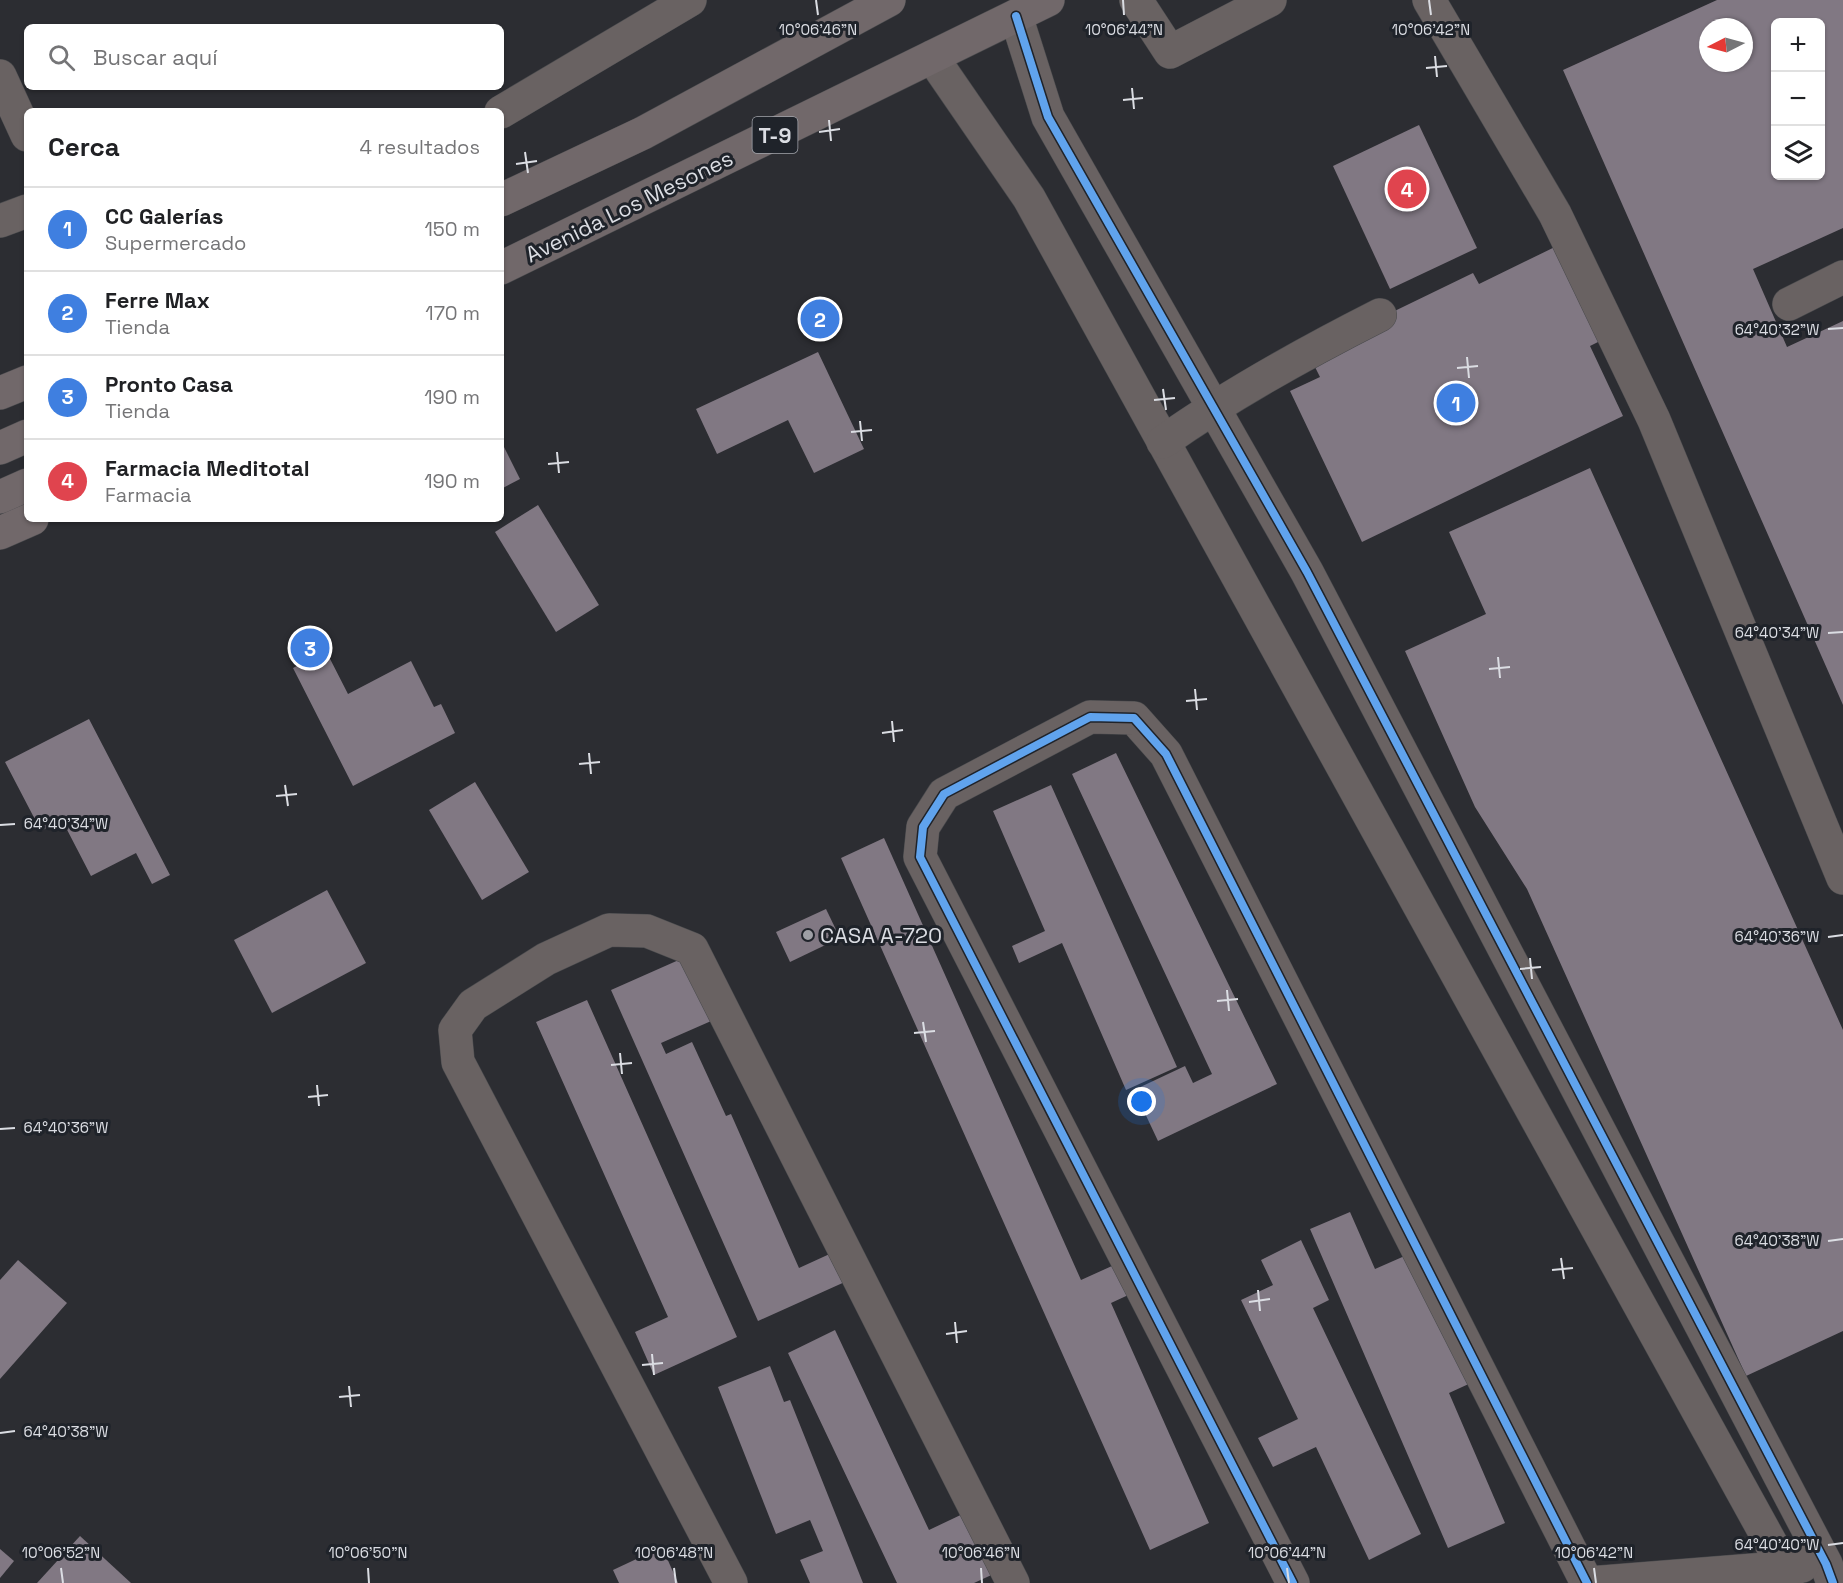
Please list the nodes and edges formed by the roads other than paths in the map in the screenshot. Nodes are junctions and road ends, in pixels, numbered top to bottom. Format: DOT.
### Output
graph roads {
  1 [pos="690,0"];
  2 [pos="889,0"];
  3 [pos="1048,0"];
  4 [pos="1136,0"];
  5 [pos="1270,0"];
  6 [pos="1429,0"];
  7 [pos="1016,16"];
  8 [pos="932,57"];
  9 [pos="0,76"];
  10 [pos="504,110"];
  11 [pos="24,128"];
  12 [pos="504,199"];
  13 [pos="24,212"];
  14 [pos="0,221"];
  15 [pos="504,267"];
  16 [pos="1843,277"];
  17 [pos="1789,304"];
  18 [pos="1380,315"];
  19 [pos="24,383"];
  20 [pos="0,393"];
  21 [pos="1212,407"];
  22 [pos="24,437"];
  23 [pos="1163,442"];
  24 [pos="0,448"];
  25 [pos="24,486"];
  26 [pos="0,497"];
  27 [pos="25,522"];
  28 [pos="0,532"];
  29 [pos="1843,878"];
  30 [pos="1834,1570"];
  31 [pos="1785,1575"];
  32 [pos="731,1583"];
  33 [pos="1013,1583"];
  34 [pos="1293,1583"];
  35 [pos="1588,1583"];
  1 -- 10 [label="street"];
  2 -- 12 [label="highway"];
  3 -- 7 [label="highway, Avenida Los Mesones / T-9"];
  4 -- 5 [label="street"];
  6 -- 29 [label="street"];
  7 -- 8 [label="highway, Avenida Los Mesones / T-9"];
  7 -- 21 [label="street"];
  8 -- 15 [label="highway, Avenida Los Mesones / T-9"];
  8 -- 23 [label="street"];
  9 -- 11 [label="street"];
  13 -- 14 [label="street"];
  16 -- 17 [label="street"];
  18 -- 21 [label="street"];
  19 -- 20 [label="highway"];
  21 -- 23 [label="street"];
  21 -- 30 [label="street"];
  22 -- 24 [label="highway"];
  23 -- 31 [label="street"];
  25 -- 26 [label="highway"];
  27 -- 28 [label="highway"];
  30 -- 31 [label="street"];
  31 -- 35 [label="street"];
  32 -- 33 [label="street"];
  34 -- 35 [label="street"];
}
